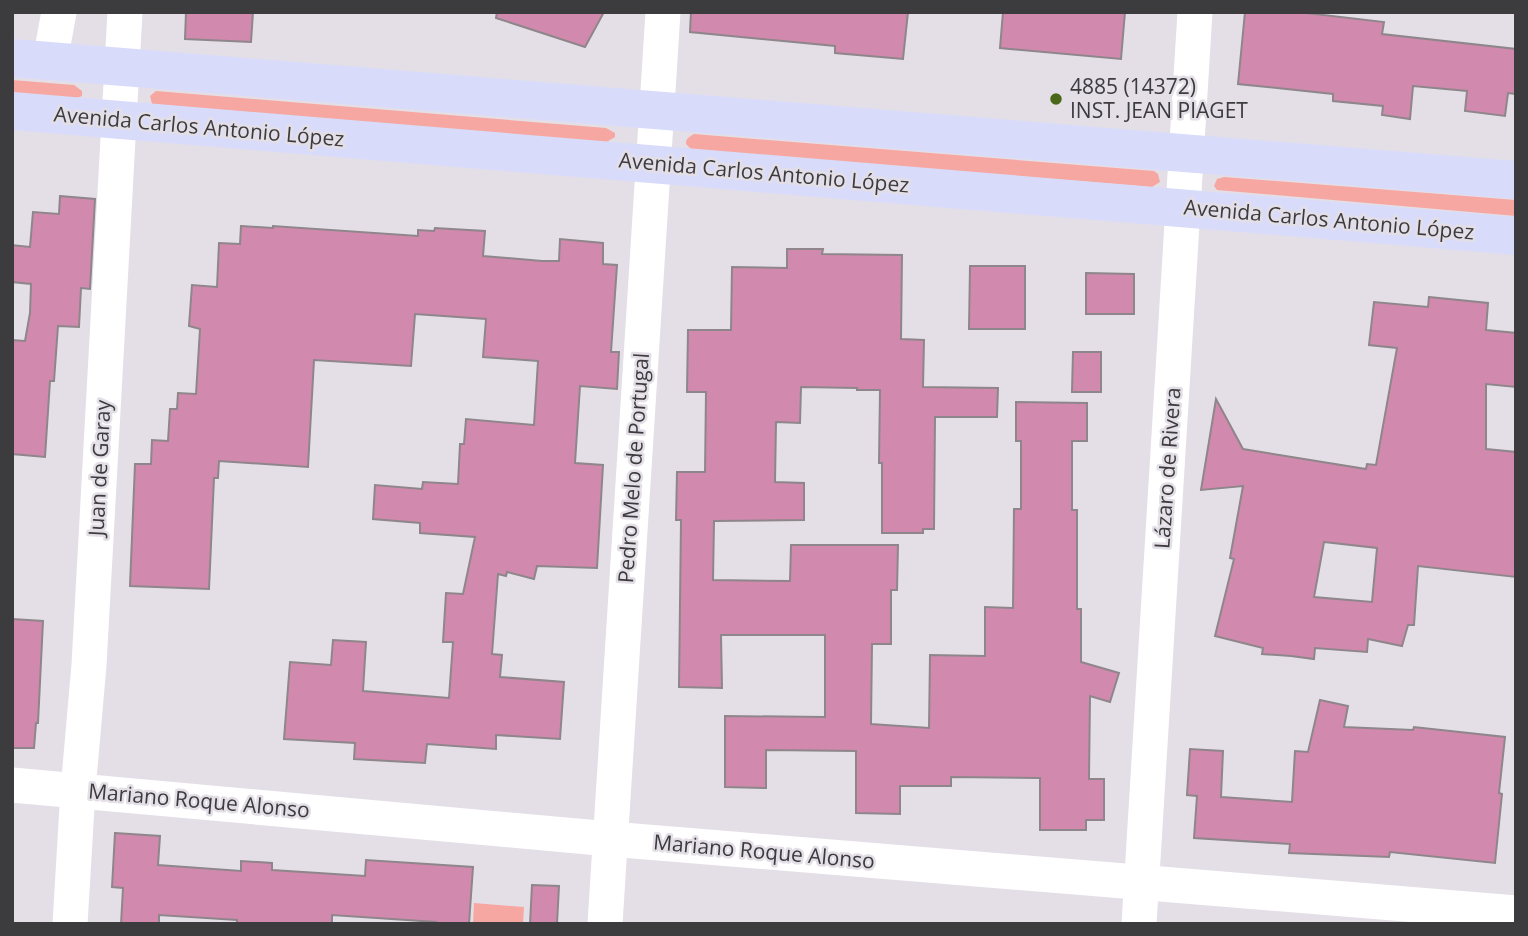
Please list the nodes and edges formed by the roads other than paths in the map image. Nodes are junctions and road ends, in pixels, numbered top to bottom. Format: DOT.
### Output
graph roads {
  1 [pos="59,12"];
  2 [pos="125,12"];
  3 [pos="663,12"];
  4 [pos="1195,12"];
  5 [pos="12,58"];
  6 [pos="50,61"];
  7 [pos="122,66"];
  8 [pos="656,110"];
  9 [pos="12,111"];
  10 [pos="118,120"];
  11 [pos="1187,153"];
  12 [pos="653,164"];
  13 [pos="1516,180"];
  14 [pos="1184,208"];
  15 [pos="1516,236"];
  16 [pos="12,785"];
  17 [pos="78,790"];
  18 [pos="610,839"];
  19 [pos="1142,882"];
  20 [pos="1516,913"];
  21 [pos="70,924"];
  22 [pos="605,924"];
  23 [pos="1139,924"];
  1 -- 6 [label="street"];
  2 -- 7 [label="street, Juan de Garay"];
  3 -- 8 [label="street, Pedro Melo de Portugal"];
  4 -- 11 [label="street, Lázaro de Rivera"];
  5 -- 6 [label="main road"];
  6 -- 7 [label="main road"];
  7 -- 8 [label="main road"];
  7 -- 10 [label="street, Juan de Garay"];
  8 -- 11 [label="main road"];
  8 -- 12 [label="street, Pedro Melo de Portugal"];
  9 -- 10 [label="main road, Avenida Carlos Antonio López"];
  10 -- 12 [label="main road, Avenida Carlos Antonio López"];
  10 -- 17 [label="street, Juan de Garay"];
  11 -- 13 [label="main road"];
  11 -- 14 [label="street, Lázaro de Rivera"];
  12 -- 14 [label="main road, Avenida Carlos Antonio López"];
  12 -- 18 [label="street, Pedro Melo de Portugal"];
  14 -- 15 [label="main road, Avenida Carlos Antonio López"];
  14 -- 19 [label="street, Lázaro de Rivera"];
  16 -- 17 [label="street, Mariano Roque Alonso"];
  17 -- 18 [label="street, Mariano Roque Alonso"];
  17 -- 21 [label="street, Juan de Garay"];
  18 -- 19 [label="street, Mariano Roque Alonso"];
  18 -- 22 [label="street, Pedro Melo de Portugal"];
  19 -- 20 [label="street, Mariano Roque Alonso"];
  19 -- 23 [label="street, Lázaro de Rivera"];
}
